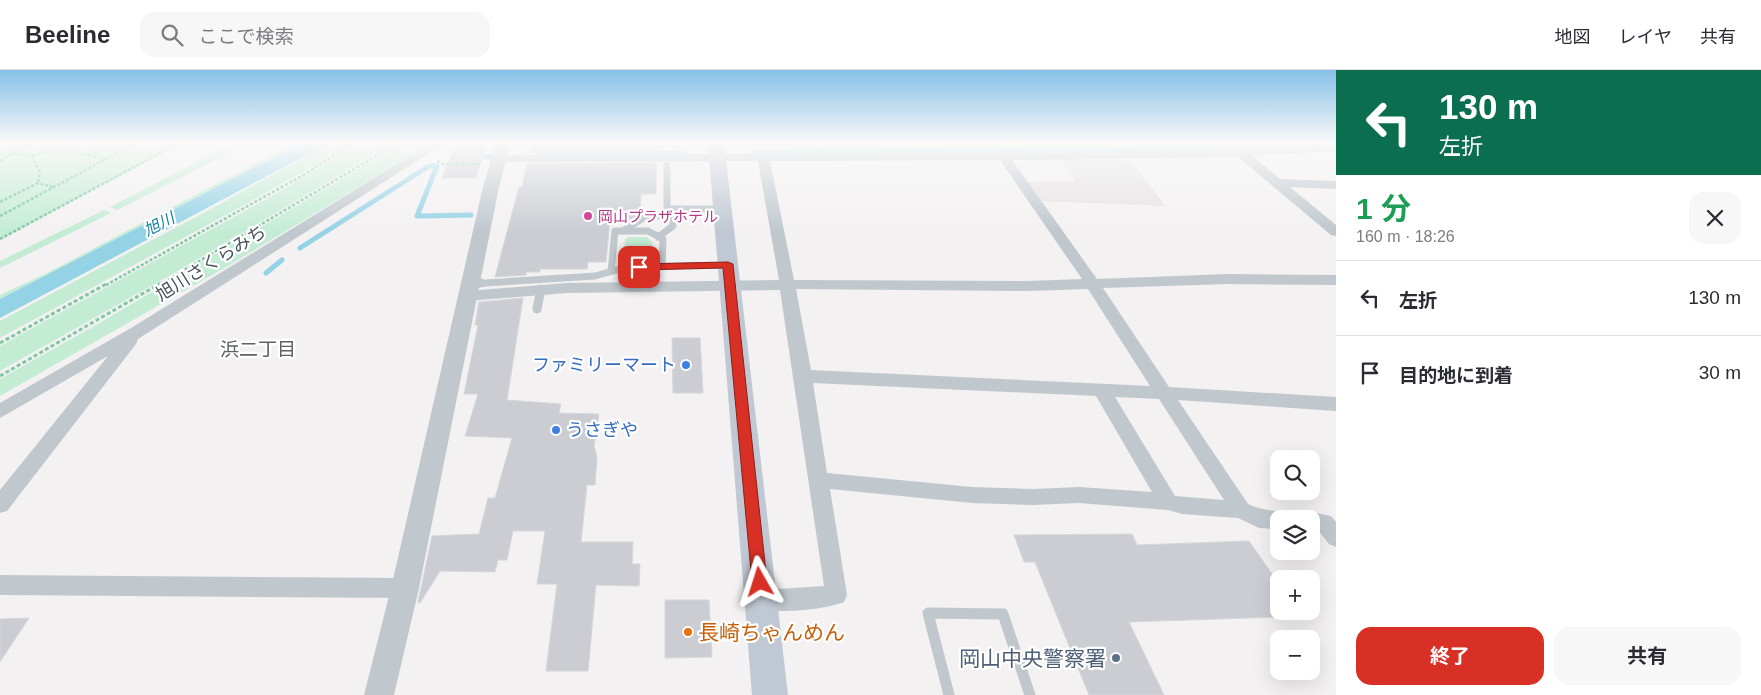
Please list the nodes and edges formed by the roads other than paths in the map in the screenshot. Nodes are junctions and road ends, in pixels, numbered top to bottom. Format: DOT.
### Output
graph roads {
  1 [pos="392,172"];
  2 [pos="496,172"];
  3 [pos="667,172"];
  4 [pos="719,172"];
  5 [pos="767,172"];
  6 [pos="1015,172"];
  7 [pos="1266,172"];
  8 [pos="1277,183"];
  9 [pos="1336,185"];
  10 [pos="723,209"];
  11 [pos="667,213"];
  12 [pos="623,231"];
  13 [pos="1336,232"];
  14 [pos="658,236"];
  15 [pos="662,265"];
  16 [pos="611,272"];
  17 [pos="729,275"];
  18 [pos="1336,280"];
  19 [pos="1093,284"];
  20 [pos="538,285"];
  21 [pos="788,286"];
  22 [pos="469,290"];
  23 [pos="537,309"];
  24 [pos="137,332"];
  25 [pos="803,376"];
  26 [pos="1102,391"];
  27 [pos="1164,393"];
  28 [pos="1336,404"];
  29 [pos="0,410"];
  30 [pos="819,480"];
  31 [pos="1168,502"];
  32 [pos="0,505"];
  33 [pos="1242,510"];
  34 [pos="1270,520"];
  35 [pos="1320,522"];
  36 [pos="1336,538"];
  37 [pos="0,585"];
  38 [pos="405,588"];
  39 [pos="761,600"];
  40 [pos="379,695"];
  41 [pos="770,695"];
  42 [pos="950,695"];
  43 [pos="1030,695"];
  1 -- 24 [label="street, 旭川さくらみち"];
  2 -- 22 [label="street"];
  3 -- 11 [label="lane"];
  4 -- 10 [label="main road"];
  5 -- 21 [label="street"];
  6 -- 19 [label="street"];
  7 -- 8 [label="street"];
  8 -- 9 [label="street"];
  8 -- 13 [label="street"];
  10 -- 11 [label="lane"];
  10 -- 17 [label="main road"];
  11 -- 12 [label="lane"];
  11 -- 14 [label="lane"];
  12 -- 14 [label="lane"];
  12 -- 16 [label="lane"];
  14 -- 15 [label="lane"];
  15 -- 16 [label="lane"];
  15 -- 17 [label="lane"];
  16 -- 20 [label="lane"];
  17 -- 20 [label="street"];
  17 -- 21 [label="street"];
  17 -- 39 [label="main road"];
  18 -- 19 [label="street"];
  19 -- 21 [label="street"];
  19 -- 27 [label="street"];
  20 -- 22 [label="street"];
  20 -- 23 [label="lane"];
  21 -- 25 [label="street"];
  22 -- 38 [label="street"];
  24 -- 29 [label="street, 旭川さくらみち"];
  24 -- 32 [label="street"];
  25 -- 26 [label="street"];
  25 -- 30 [label="street"];
  26 -- 27 [label="street"];
  26 -- 31 [label="street"];
  27 -- 28 [label="street"];
  27 -- 33 [label="street"];
  30 -- 31 [label="street"];
  30 -- 39 [label="street"];
  31 -- 33 [label="street"];
  33 -- 34 [label="street"];
  35 -- 36 [label="street"];
  37 -- 38 [label="street"];
  38 -- 40 [label="street"];
  39 -- 41 [label="main road"];
  42 -- 43 [label="lane"];
}
